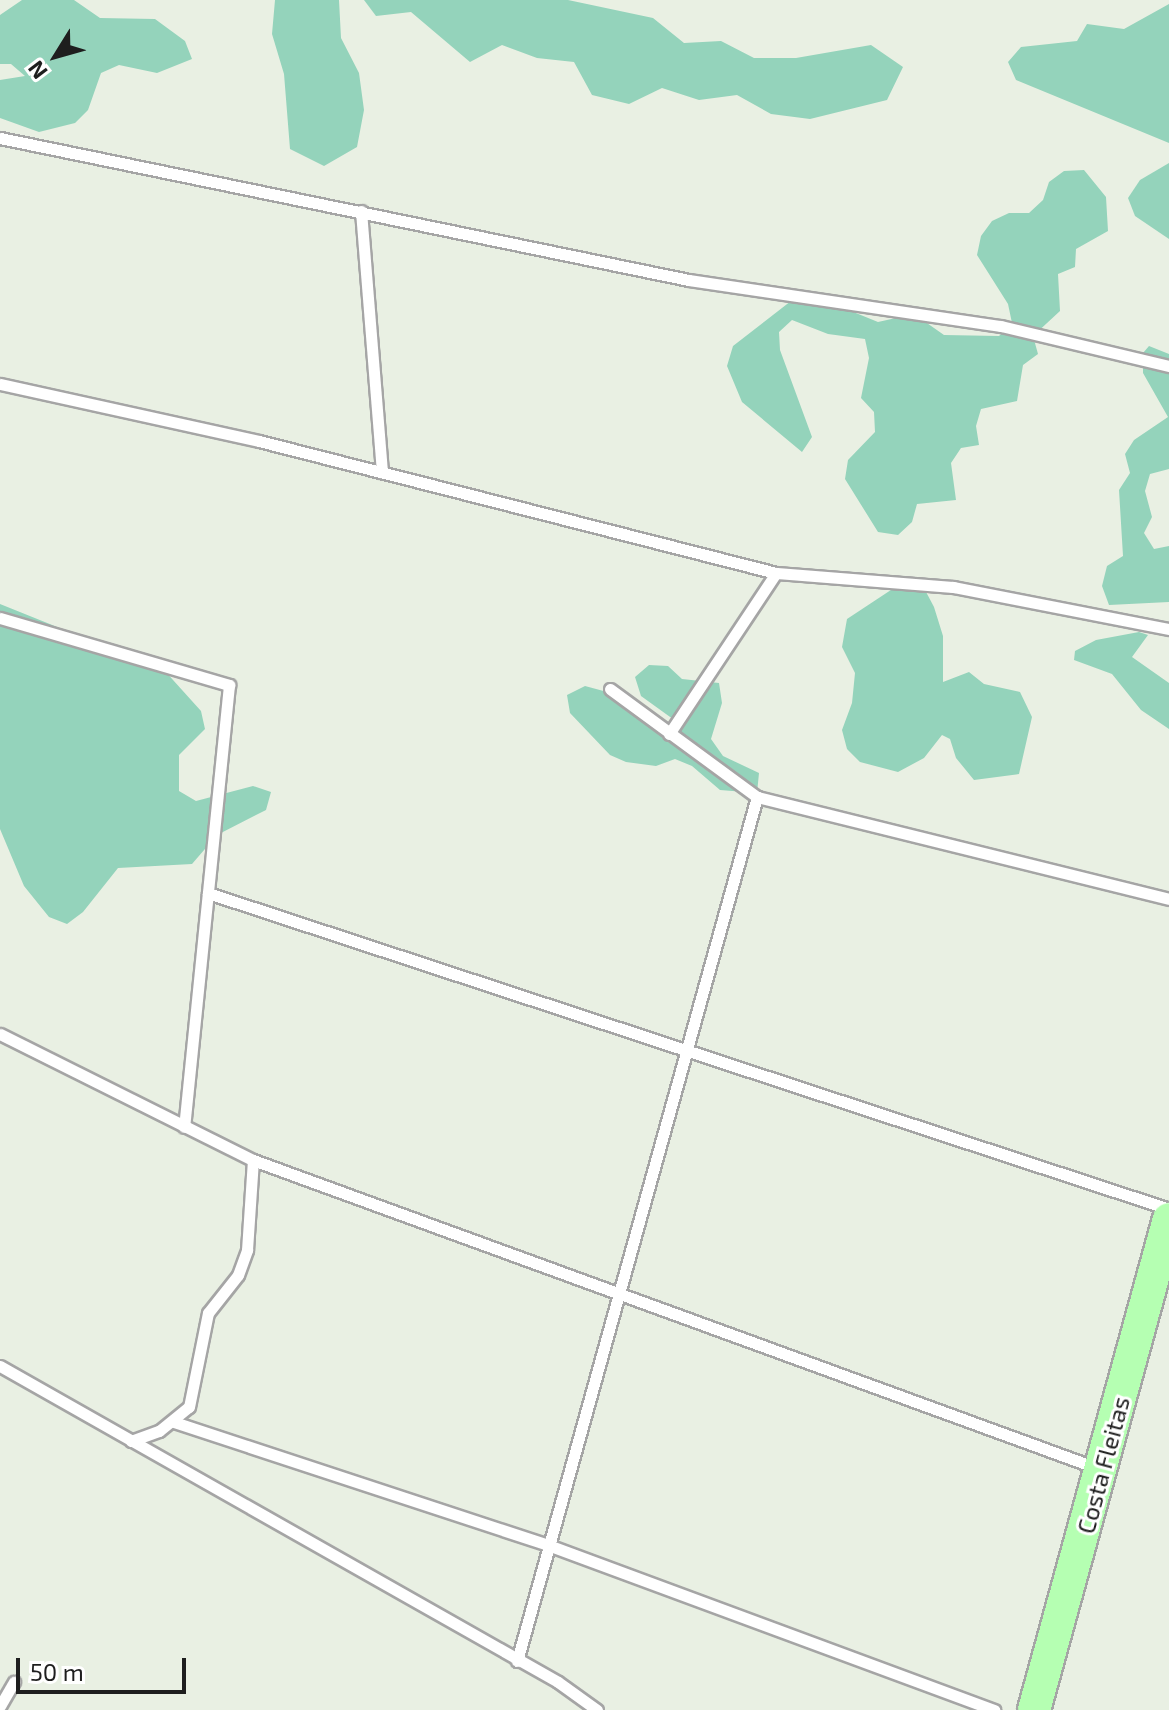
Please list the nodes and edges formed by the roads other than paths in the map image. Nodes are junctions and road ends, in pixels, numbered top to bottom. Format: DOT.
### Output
graph roads {
  1 [pos="0,138"];
  2 [pos="361,211"];
  3 [pos="1169,366"];
  4 [pos="0,384"];
  5 [pos="382,472"];
  6 [pos="776,573"];
  7 [pos="0,618"];
  8 [pos="1169,629"];
  9 [pos="610,689"];
  10 [pos="669,734"];
  11 [pos="757,797"];
  12 [pos="208,893"];
  13 [pos="1169,899"];
  14 [pos="0,1034"];
  15 [pos="683,1049"];
  16 [pos="184,1127"];
  17 [pos="253,1160"];
  18 [pos="1169,1209"];
  19 [pos="1169,1219"];
  20 [pos="616,1296"];
  21 [pos="0,1366"];
  22 [pos="174,1422"];
  23 [pos="131,1441"];
  24 [pos="1102,1469"];
  25 [pos="548,1545"];
  26 [pos="517,1661"];
  27 [pos="14,1682"];
  28 [pos="0,1706"];
  29 [pos="597,1710"];
  30 [pos="994,1710"];
  31 [pos="1034,1710"];
  1 -- 2 [label="lane"];
  2 -- 3 [label="lane"];
  2 -- 5 [label="lane"];
  4 -- 5 [label="lane"];
  5 -- 6 [label="lane"];
  6 -- 8 [label="lane"];
  6 -- 10 [label="lane"];
  7 -- 12 [label="lane"];
  9 -- 10 [label="lane"];
  10 -- 11 [label="lane"];
  11 -- 13 [label="lane"];
  11 -- 15 [label="lane"];
  12 -- 15 [label="lane"];
  12 -- 16 [label="lane"];
  14 -- 16 [label="lane"];
  15 -- 18 [label="lane"];
  15 -- 20 [label="lane"];
  16 -- 17 [label="lane"];
  17 -- 20 [label="lane"];
  17 -- 22 [label="lane"];
  19 -- 24 [label="main road, Costa Fleitas"];
  20 -- 24 [label="lane"];
  20 -- 25 [label="lane"];
  21 -- 23 [label="lane"];
  22 -- 23 [label="lane"];
  22 -- 25 [label="lane"];
  23 -- 26 [label="lane"];
  24 -- 31 [label="main road, Costa Fleitas"];
  25 -- 26 [label="lane"];
  25 -- 30 [label="lane"];
  26 -- 29 [label="lane"];
  27 -- 28 [label="lane"];
}
